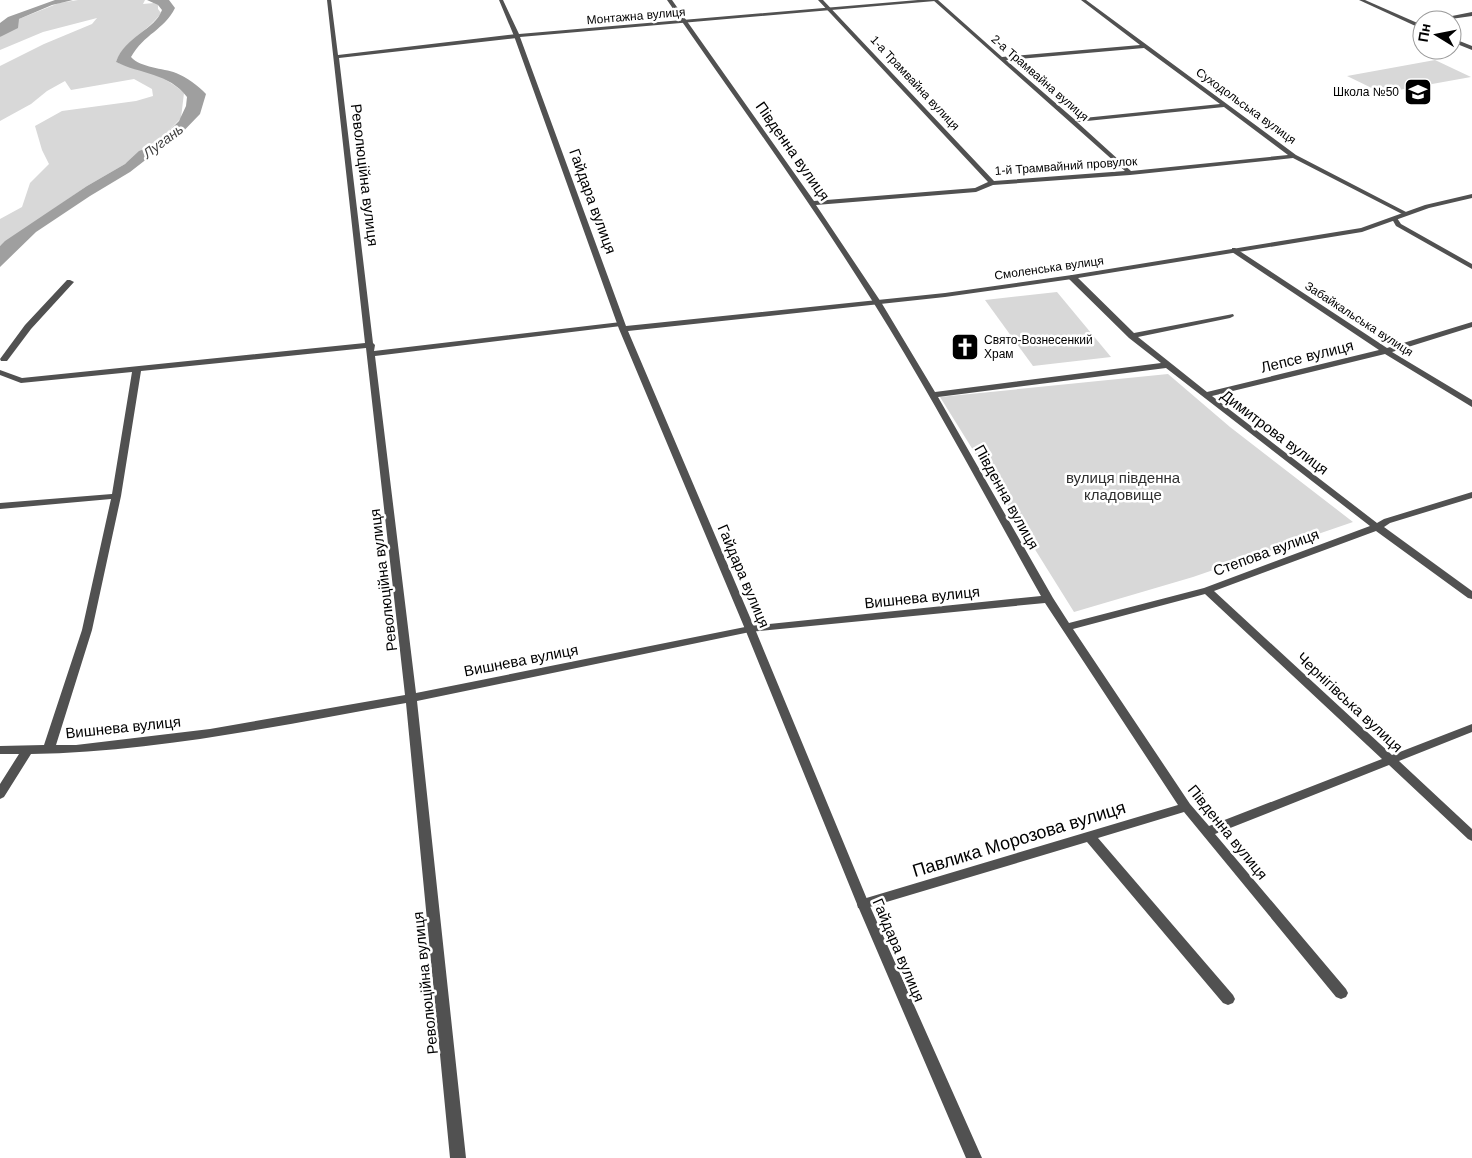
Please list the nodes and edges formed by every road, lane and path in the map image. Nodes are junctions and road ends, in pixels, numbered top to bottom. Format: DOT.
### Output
graph roads {
  1 [pos="329,0"];
  2 [pos="501,0"];
  3 [pos="668,0"];
  4 [pos="820,0"];
  5 [pos="935,0"];
  6 [pos="1082,0"];
  7 [pos="1361,0"];
  8 [pos="830,9"];
  9 [pos="684,22"];
  10 [pos="1412,22"];
  11 [pos="517,36"];
  12 [pos="1145,46"];
  13 [pos="335,57"];
  14 [pos="1000,59"];
  15 [pos="1225,105"];
  16 [pos="1074,121"];
  17 [pos="1294,156"];
  18 [pos="1130,173"];
  19 [pos="992,183"];
  20 [pos="1472,196"];
  21 [pos="812,203"];
  22 [pos="1406,214"];
  23 [pos="1394,219"];
  24 [pos="1235,250"];
  25 [pos="1472,267"];
  26 [pos="1072,277"];
  27 [pos="70,282"];
  28 [pos="878,302"];
  29 [pos="1230,316"];
  30 [pos="1472,324"];
  31 [pos="622,326"];
  32 [pos="1132,336"];
  33 [pos="371,349"];
  34 [pos="1386,351"];
  35 [pos="1,361"];
  36 [pos="1167,365"];
  37 [pos="137,369"];
  38 [pos="0,372"];
  39 [pos="933,395"];
  40 [pos="1205,395"];
  41 [pos="1472,404"];
  42 [pos="1472,495"];
  43 [pos="116,496"];
  44 [pos="0,506"];
  45 [pos="1376,527"];
  46 [pos="1207,590"];
  47 [pos="1472,596"];
  48 [pos="1048,599"];
  49 [pos="1066,627"];
  50 [pos="750,629"];
  51 [pos="411,698"];
  52 [pos="1472,728"];
  53 [pos="49,749"];
  54 [pos="0,750"];
  55 [pos="27,750"];
  56 [pos="1391,760"];
  57 [pos="0,794"];
  58 [pos="1186,807"];
  59 [pos="1207,832"];
  60 [pos="1089,836"];
  61 [pos="1472,836"];
  62 [pos="863,904"];
  63 [pos="1341,993"];
  64 [pos="1228,999"];
  65 [pos="458,1158"];
  66 [pos="974,1158"];
  1 -- 13 [label="street, Революційна вулиця"];
  2 -- 11 [label="street, Гайдара вулиця"];
  3 -- 9 [label="street, Південна вулиця"];
  4 -- 8 [label="street, 1-а Трамвайна вулиця"];
  5 -- 8 [label="street, Монтажна вулиця"];
  5 -- 14 [label="street, 2-а Трамвайна вулиця"];
  6 -- 12 [label="street, Суходольська вулиця"];
  7 -- 10 [label="street"];
  8 -- 9 [label="street, Монтажна вулиця"];
  8 -- 19 [label="street, 1-а Трамвайна вулиця"];
  9 -- 11 [label="street, Монтажна вулиця"];
  9 -- 21 [label="street, Південна вулиця"];
  11 -- 13 [label="street, Монтажна вулиця"];
  11 -- 31 [label="street, Гайдара вулиця"];
  12 -- 14 [label="street"];
  12 -- 15 [label="street, Суходольська вулиця"];
  13 -- 33 [label="street, Революційна вулиця"];
  14 -- 16 [label="street, 2-а Трамвайна вулиця"];
  15 -- 16 [label="street"];
  15 -- 17 [label="street, Суходольська вулиця"];
  16 -- 18 [label="street, 2-а Трамвайна вулиця"];
  17 -- 18 [label="street, 1-й Трамвайний провулок"];
  17 -- 22 [label="street, Суходольська вулиця"];
  18 -- 19 [label="street, 1-й Трамвайний провулок"];
  19 -- 21 [label="street, 1-й Трамвайний провулок"];
  20 -- 22 [label="street, Смоленська вулиця"];
  21 -- 28 [label="street, Південна вулиця"];
  22 -- 23 [label="street, Смоленська вулиця"];
  23 -- 24 [label="street, Смоленська вулиця"];
  23 -- 25 [label="street"];
  24 -- 26 [label="street, Смоленська вулиця"];
  24 -- 34 [label="street, Забайкальська вулиця"];
  26 -- 28 [label="street, Смоленська вулиця"];
  26 -- 32 [label="street, Димитрова вулиця"];
  27 -- 35 [label="street"];
  28 -- 31 [label="street, Смоленська вулиця"];
  28 -- 39 [label="street, Південна вулиця"];
  29 -- 32 [label="street"];
  30 -- 34 [label="street, Лепсе вулиця"];
  31 -- 33 [label="street, Смоленська вулиця"];
  31 -- 50 [label="street, Гайдара вулиця"];
  32 -- 36 [label="street, Димитрова вулиця"];
  33 -- 37 [label="street, Смоленська вулиця"];
  33 -- 51 [label="street, Революційна вулиця"];
  34 -- 40 [label="street, Лепсе вулиця"];
  34 -- 41 [label="street, Забайкальська вулиця"];
  36 -- 39 [label="street"];
  36 -- 40 [label="street, Димитрова вулиця"];
  37 -- 38 [label="street, Смоленська вулиця"];
  37 -- 43 [label="street"];
  39 -- 48 [label="street, Південна вулиця"];
  40 -- 45 [label="street, Димитрова вулиця"];
  42 -- 45 [label="street, Степова вулиця"];
  43 -- 44 [label="street"];
  43 -- 53 [label="street"];
  45 -- 46 [label="street, Степова вулиця"];
  45 -- 47 [label="street, Димитрова вулиця"];
  46 -- 49 [label="street, Степова вулиця"];
  46 -- 56 [label="street, Чернігівська вулиця"];
  48 -- 49 [label="street, Південна вулиця"];
  48 -- 50 [label="street, Вишнева вулиця"];
  49 -- 58 [label="street, Південна вулиця"];
  50 -- 51 [label="street, Вишнева вулиця"];
  50 -- 62 [label="street, Гайдара вулиця"];
  51 -- 53 [label="street, Вишнева вулиця"];
  51 -- 65 [label="street, Революційна вулиця"];
  52 -- 56 [label="street"];
  53 -- 55 [label="street, Вишнева вулиця"];
  54 -- 55 [label="street, Вишнева вулиця"];
  55 -- 57 [label="street"];
  56 -- 59 [label="street"];
  56 -- 61 [label="street, Чернігівська вулиця"];
  58 -- 59 [label="street, Південна вулиця"];
  58 -- 60 [label="street, Павлика Морозова вулиця"];
  59 -- 63 [label="street, Південна вулиця"];
  60 -- 62 [label="street, Павлика Морозова вулиця"];
  60 -- 64 [label="street"];
  62 -- 66 [label="street, Гайдара вулиця"];
}
